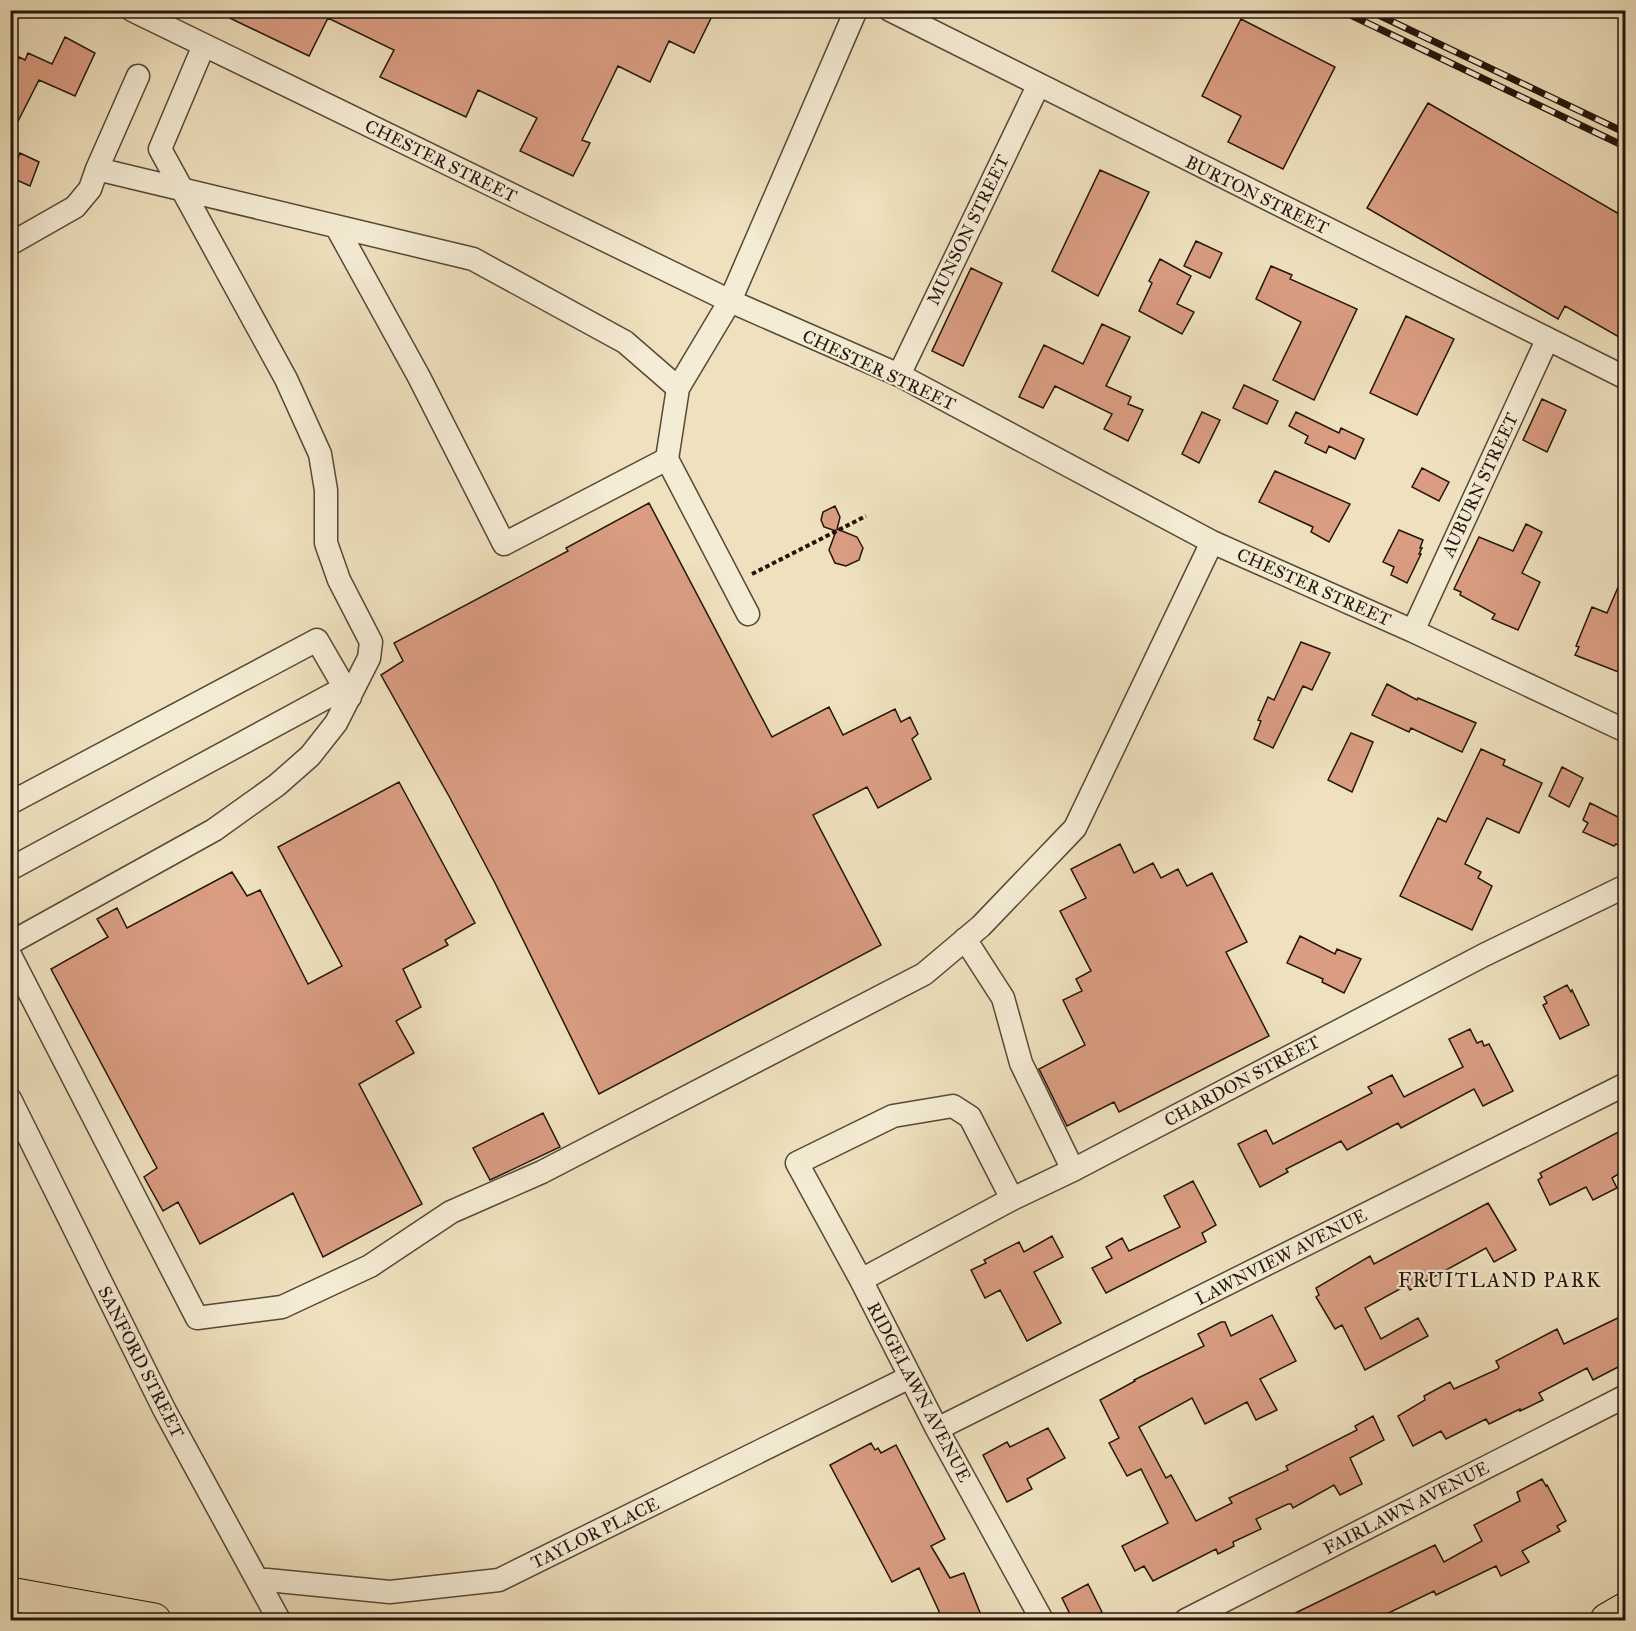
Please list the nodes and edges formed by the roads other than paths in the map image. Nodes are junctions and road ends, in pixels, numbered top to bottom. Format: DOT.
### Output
graph roads {
  1 [pos="132,10"];
  2 [pos="856,10"];
  3 [pos="890,10"];
  4 [pos="204,45"];
  5 [pos="138,76"];
  6 [pos="1038,86"];
  7 [pos="97,169"];
  8 [pos="182,190"];
  9 [pos="336,226"];
  10 [pos="10,244"];
  11 [pos="730,301"];
  12 [pos="1547,340"];
  13 [pos="899,375"];
  14 [pos="1626,378"];
  15 [pos="678,388"];
  16 [pos="667,459"];
  17 [pos="1212,542"];
  18 [pos="748,615"];
  19 [pos="1413,631"];
  20 [pos="347,692"];
  21 [pos="1626,731"];
  22 [pos="10,803"];
  23 [pos="10,869"];
  24 [pos="1626,886"];
  25 [pos="965,939"];
  26 [pos="10,943"];
  27 [pos="10,955"];
  28 [pos="1626,1084"];
  29 [pos="10,1100"];
  30 [pos="1073,1170"];
  31 [pos="1012,1199"];
  32 [pos="861,1280"];
  33 [pos="909,1377"];
  34 [pos="1626,1396"];
  35 [pos="937,1429"];
  36 [pos="257,1579"];
  37 [pos="10,1594"];
  38 [pos="1626,1609"];
  39 [pos="154,1620"];
  40 [pos="279,1620"];
  41 [pos="1042,1620"];
  42 [pos="1186,1620"];
  43 [pos="1607,1620"];
  1 -- 4 [label="street, CHESTER STREET"];
  2 -- 11 [label="street"];
  3 -- 6 [label="street, BURTON STREET"];
  4 -- 8 [label="street"];
  4 -- 11 [label="street, CHESTER STREET"];
  5 -- 7 [label="street"];
  6 -- 12 [label="street, BURTON STREET"];
  6 -- 13 [label="street, MUNSON STREET"];
  7 -- 8 [label="street"];
  7 -- 10 [label="street"];
  8 -- 9 [label="street"];
  8 -- 20 [label="street"];
  9 -- 15 [label="street"];
  9 -- 16 [label="street"];
  11 -- 13 [label="street, CHESTER STREET"];
  11 -- 15 [label="street"];
  12 -- 14 [label="street, BURTON STREET"];
  12 -- 19 [label="street, AUBURN STREET"];
  13 -- 17 [label="street, CHESTER STREET"];
  15 -- 16 [label="street"];
  16 -- 18 [label="street"];
  17 -- 19 [label="street, CHESTER STREET"];
  17 -- 25 [label="street"];
  19 -- 21 [label="street, CHESTER STREET"];
  20 -- 22 [label="street"];
  20 -- 23 [label="street"];
  20 -- 26 [label="street"];
  24 -- 30 [label="street, CHARDON STREET"];
  25 -- 27 [label="street"];
  25 -- 30 [label="street"];
  28 -- 35 [label="street, LAWNVIEW AVENUE"];
  29 -- 36 [label="street, SANFORD STREET"];
  30 -- 31 [label="street, CHARDON STREET"];
  31 -- 32 [label="street, CHARDON STREET"];
  31 -- 32 [label="street, RIDGELAWN AVENUE"];
  32 -- 33 [label="street, RIDGELAWN AVENUE"];
  33 -- 35 [label="street, RIDGELAWN AVENUE"];
  33 -- 36 [label="street, TAYLOR PLACE"];
  34 -- 42 [label="street, FAIRLAWN AVENUE"];
  35 -- 41 [label="street, RIDGELAWN AVENUE"];
  36 -- 40 [label="street, SANFORD STREET"];
  37 -- 39 [label="highway"];
  38 -- 43 [label="highway"];
}
